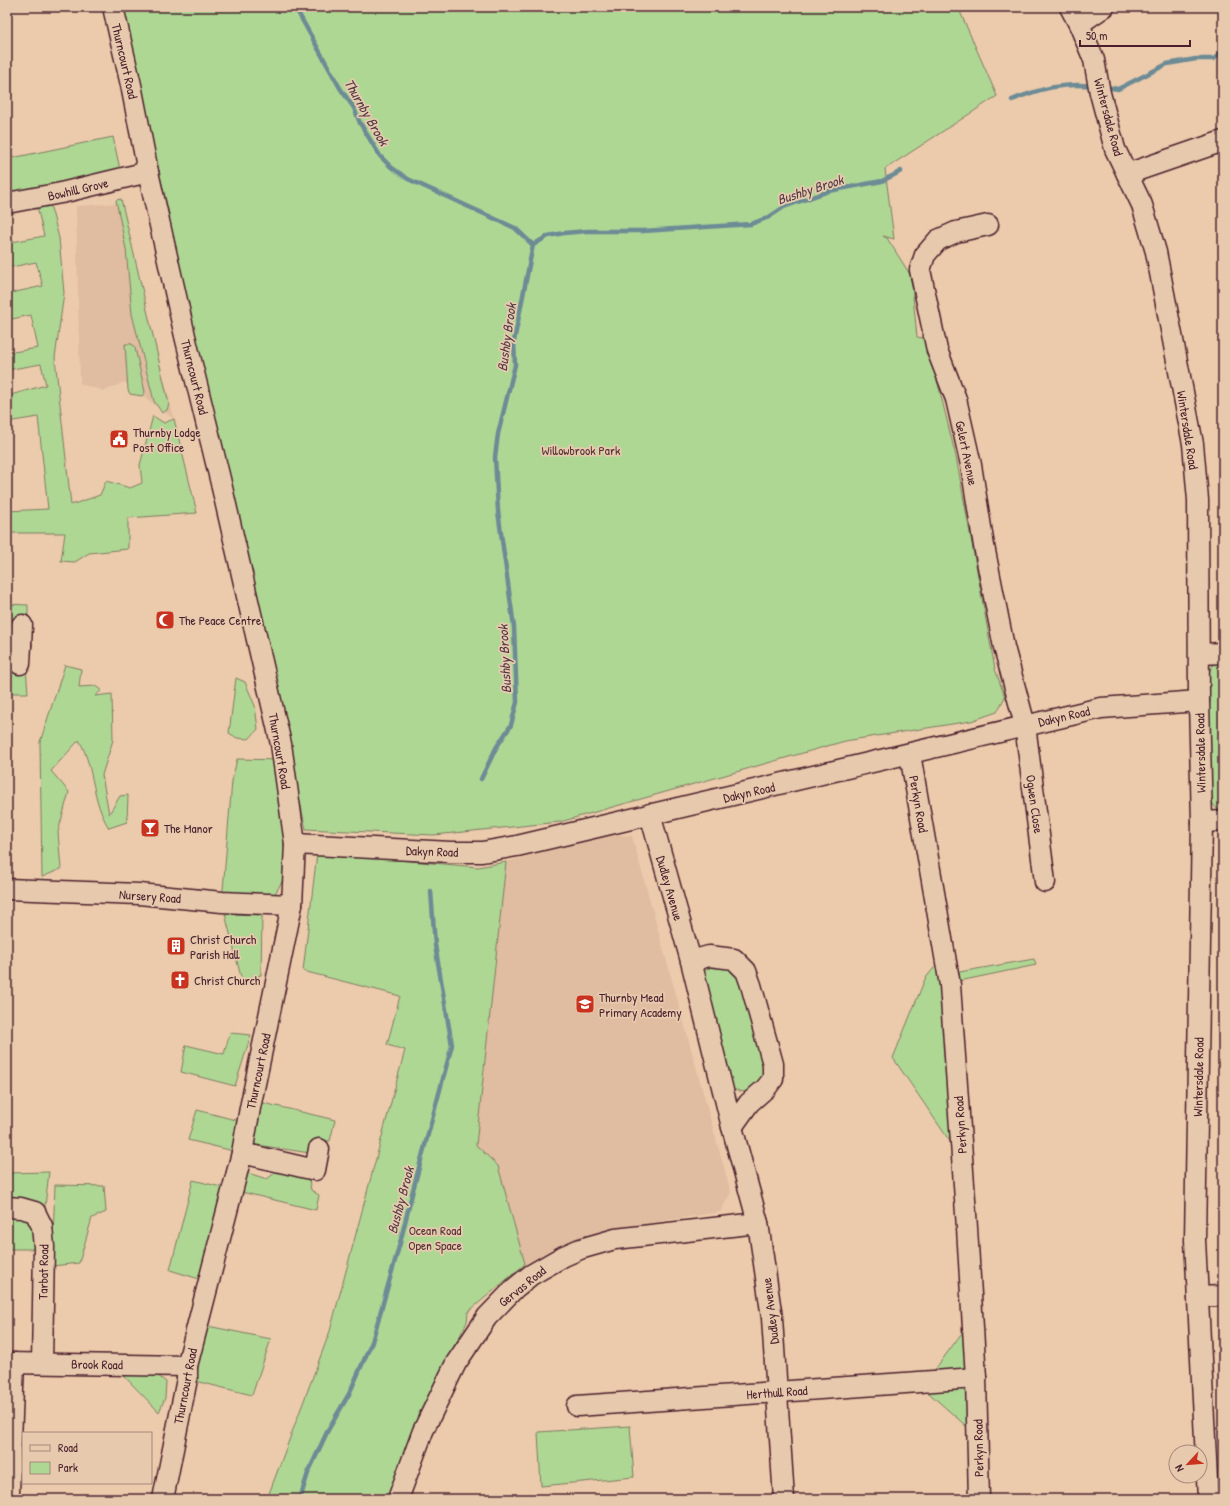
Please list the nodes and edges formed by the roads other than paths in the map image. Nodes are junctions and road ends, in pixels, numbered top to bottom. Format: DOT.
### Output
graph roads {
  1 [pos="113,7"];
  2 [pos="1104,7"];
  3 [pos="1074,15"];
  4 [pos="1223,140"];
  5 [pos="148,172"];
  6 [pos="1126,174"];
  7 [pos="7,203"];
  8 [pos="988,225"];
  9 [pos="22,625"];
  10 [pos="14,644"];
  11 [pos="1223,653"];
  12 [pos="1200,654"];
  13 [pos="20,664"];
  14 [pos="1199,701"];
  15 [pos="1025,725"];
  16 [pos="910,754"];
  17 [pos="650,814"];
  18 [pos="1223,821"];
  19 [pos="1202,822"];
  20 [pos="295,844"];
  21 [pos="1045,882"];
  22 [pos="7,889"];
  23 [pos="292,905"];
  24 [pos="691,961"];
  25 [pos="732,1127"];
  26 [pos="319,1148"];
  27 [pos="242,1153"];
  28 [pos="7,1207"];
  29 [pos="758,1223"];
  30 [pos="1223,1296"];
  31 [pos="1198,1297"];
  32 [pos="10,1363"];
  33 [pos="42,1363"];
  34 [pos="188,1366"];
  35 [pos="976,1378"];
  36 [pos="778,1392"];
  37 [pos="577,1406"];
  38 [pos="7,1499"];
  39 [pos="163,1499"];
  40 [pos="398,1499"];
  41 [pos="784,1499"];
  42 [pos="979,1499"];
  43 [pos="1208,1499"];
  1 -- 5 [label="street, Thurncourt Road"];
  2 -- 3 [label="street, Wintersdale Road"];
  3 -- 6 [label="street, Wintersdale Road"];
  4 -- 6 [label="street"];
  5 -- 7 [label="street, Bowhill Grove"];
  5 -- 20 [label="street, Thurncourt Road"];
  6 -- 12 [label="street, Wintersdale Road"];
  8 -- 15 [label="street, Gelert Avenue"];
  9 -- 10 [label="street"];
  10 -- 13 [label="street"];
  11 -- 12 [label="street"];
  12 -- 14 [label="street, Wintersdale Road"];
  14 -- 15 [label="street, Dakyn Road"];
  14 -- 19 [label="street, Wintersdale Road"];
  15 -- 16 [label="street, Dakyn Road"];
  15 -- 21 [label="street, Ogwen Close"];
  16 -- 17 [label="street, Dakyn Road"];
  16 -- 35 [label="street, Perkyn Road"];
  17 -- 20 [label="street, Dakyn Road"];
  17 -- 24 [label="street, Dudley Avenue"];
  18 -- 19 [label="street"];
  19 -- 31 [label="street, Wintersdale Road"];
  20 -- 23 [label="street, Thurncourt Road"];
  22 -- 23 [label="street, Nursery Road"];
  23 -- 27 [label="street, Thurncourt Road"];
  24 -- 25 [label="street, Dudley Avenue"];
  24 -- 25 [label="street"];
  25 -- 29 [label="street, Dudley Avenue"];
  26 -- 27 [label="street"];
  27 -- 34 [label="street, Thurncourt Road"];
  28 -- 33 [label="street, Tarbat Road"];
  29 -- 36 [label="street, Dudley Avenue"];
  29 -- 40 [label="street, Gervas Road"];
  30 -- 31 [label="street"];
  31 -- 43 [label="street, Wintersdale Road"];
  32 -- 33 [label="street, Brook Road"];
  32 -- 38 [label="street"];
  33 -- 34 [label="street, Brook Road"];
  34 -- 39 [label="street, Thurncourt Road"];
  35 -- 36 [label="street, Herthull Road"];
  35 -- 42 [label="street, Perkyn Road"];
  36 -- 37 [label="street, Herthull Road"];
  36 -- 41 [label="street, Dudley Avenue"];
}
